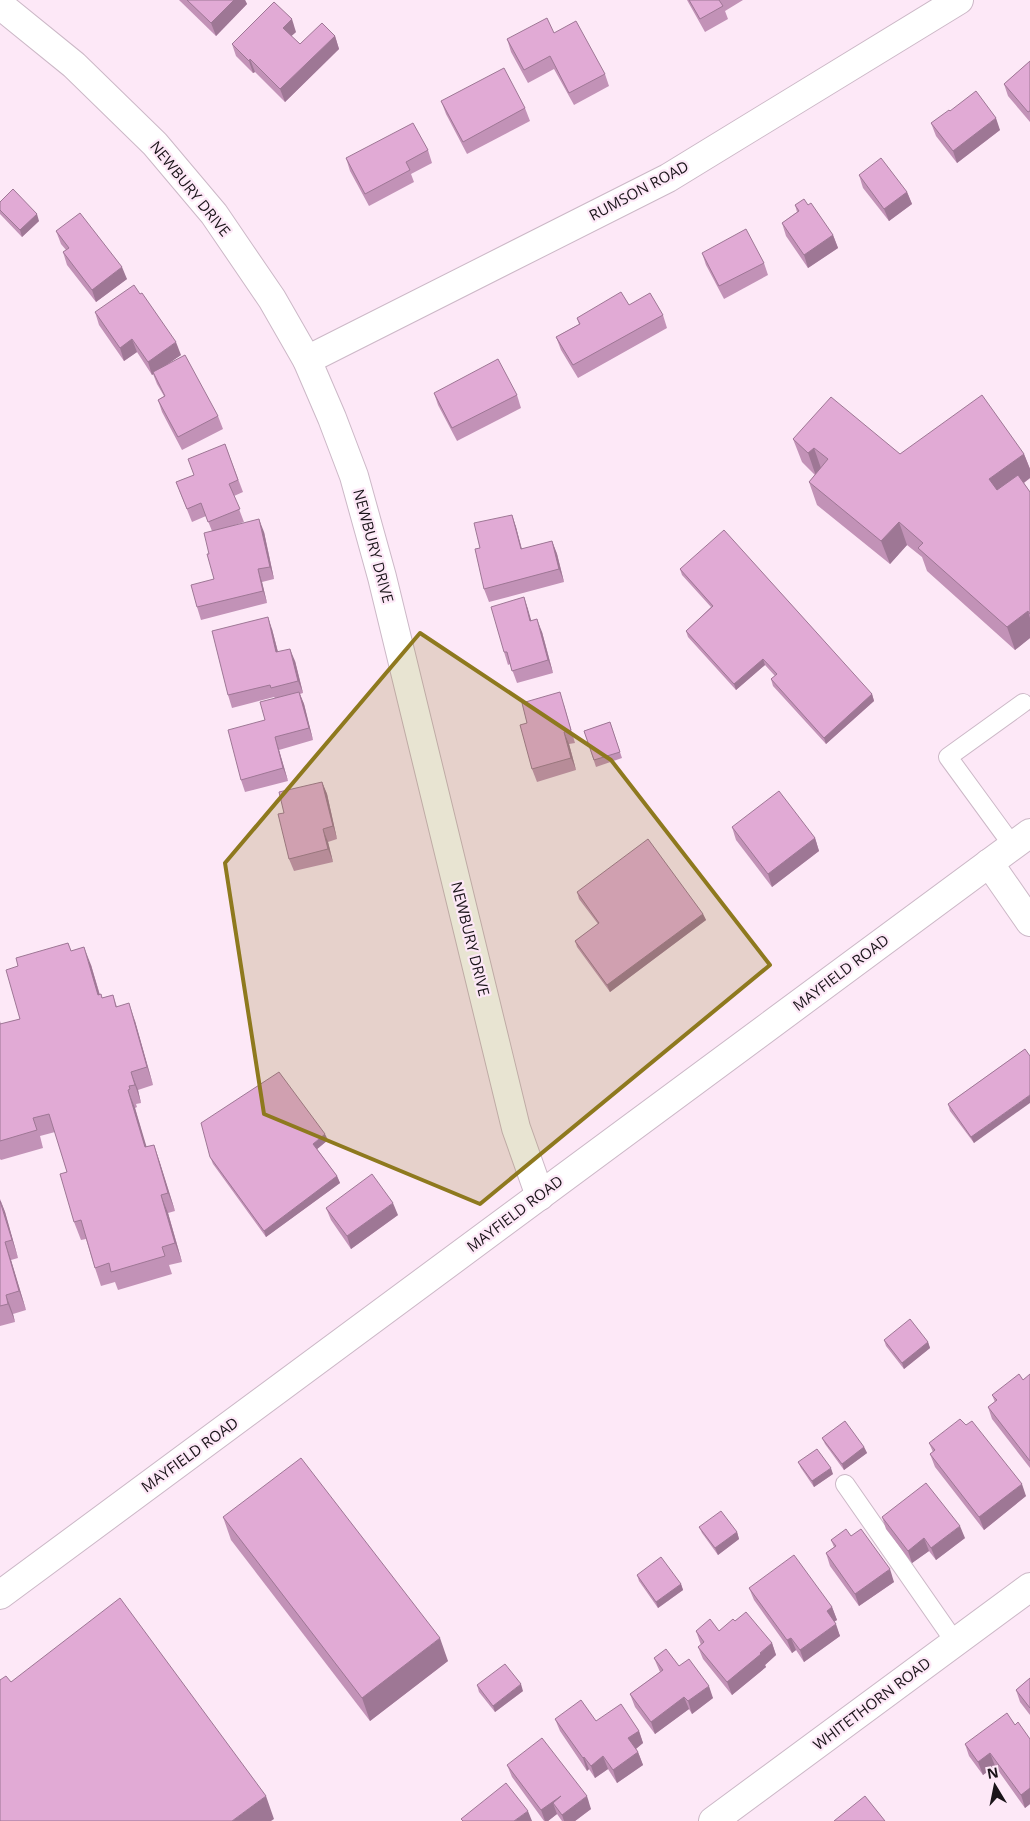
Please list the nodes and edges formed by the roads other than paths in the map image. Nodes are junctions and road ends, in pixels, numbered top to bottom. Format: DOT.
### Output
graph roads {
  1 [pos="959,0"];
  2 [pos="0,5"];
  3 [pos="307,360"];
  4 [pos="1023,703"];
  5 [pos="1021,839"];
  6 [pos="989,863"];
  7 [pos="1030,922"];
  8 [pos="540,1196"];
  9 [pos="845,1484"];
  10 [pos="1030,1586"];
  11 [pos="0,1595"];
  12 [pos="955,1642"];
  13 [pos="713,1821"];
  1 -- 3 [label="street, RUMSON ROAD"];
  2 -- 3 [label="street, NEWBURY DRIVE"];
  3 -- 8 [label="street, NEWBURY DRIVE"];
  4 -- 5 [label="lane"];
  5 -- 6 [label="street, MAYFIELD ROAD"];
  6 -- 7 [label="street"];
  6 -- 8 [label="street, MAYFIELD ROAD"];
  8 -- 11 [label="street, MAYFIELD ROAD"];
  9 -- 12 [label="lane"];
  10 -- 12 [label="street, WHITETHORN ROAD"];
  12 -- 13 [label="street, WHITETHORN ROAD"];
}
